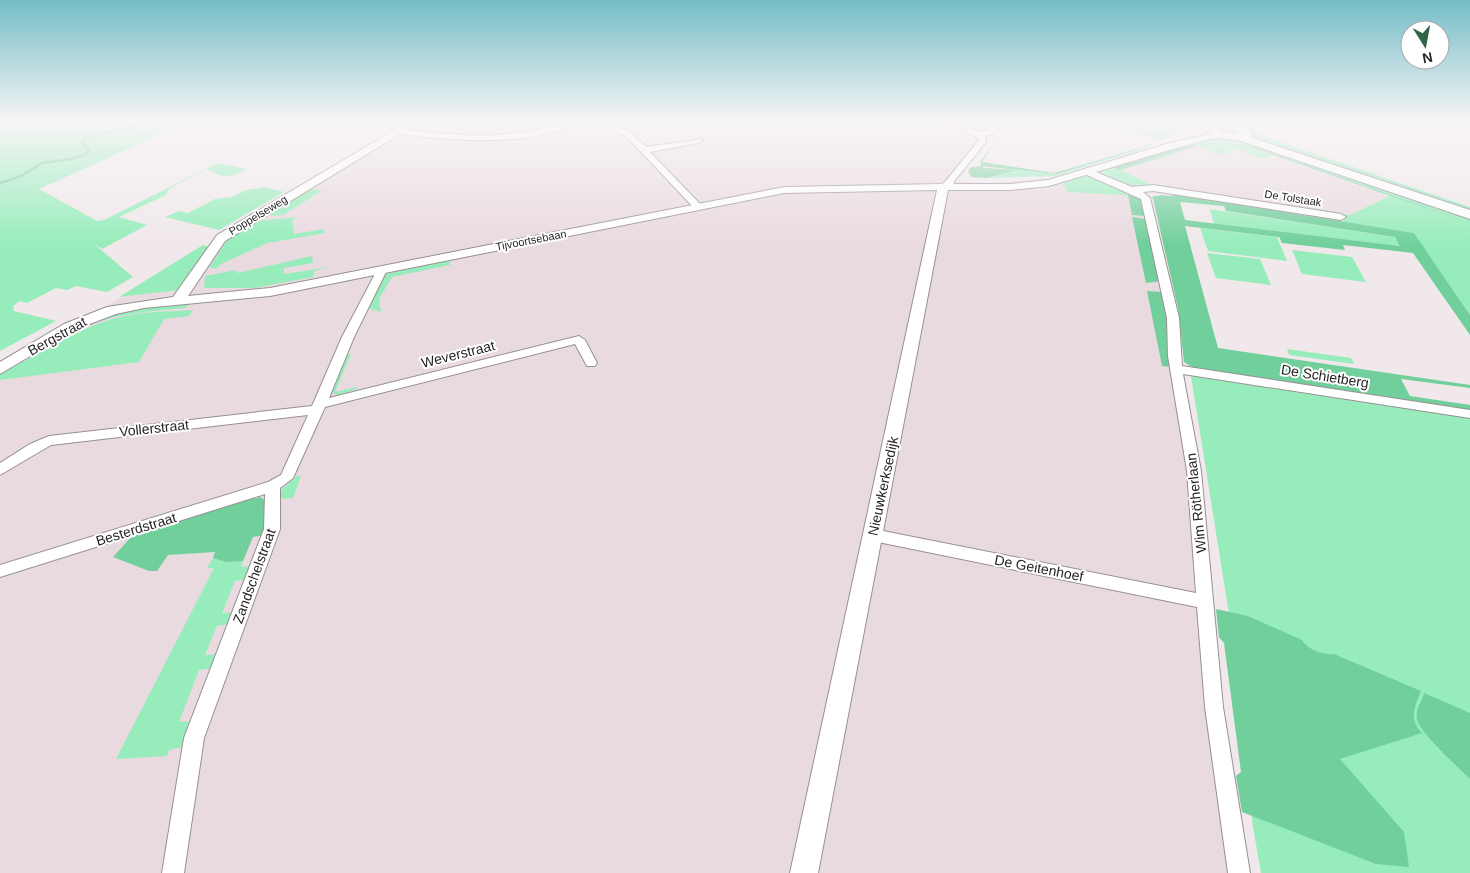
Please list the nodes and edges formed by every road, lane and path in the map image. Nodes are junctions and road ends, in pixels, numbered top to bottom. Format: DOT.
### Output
graph roads {
  1 [pos="345,164"];
  2 [pos="658,164"];
  3 [pos="963,164"];
  4 [pos="1116,164"];
  5 [pos="1325,164"];
  6 [pos="1088,172"];
  7 [pos="946,185"];
  8 [pos="1131,190"];
  9 [pos="698,207"];
  10 [pos="1470,215"];
  11 [pos="1340,217"];
  12 [pos="382,270"];
  13 [pos="176,301"];
  14 [pos="590,363"];
  15 [pos="0,369"];
  16 [pos="1176,369"];
  17 [pos="318,407"];
  18 [pos="1470,414"];
  19 [pos="0,470"];
  20 [pos="273,486"];
  21 [pos="873,535"];
  22 [pos="0,571"];
  23 [pos="1205,602"];
  24 [pos="173,873"];
  25 [pos="804,873"];
  26 [pos="1239,873"];
  1 -- 13 [label="street, Poppelseweg"];
  2 -- 9 [label="street"];
  3 -- 7 [label="street, Nieuwkerksedijk"];
  4 -- 6 [label="street, Tijvoortsebaan"];
  5 -- 10 [label="main road"];
  6 -- 7 [label="street, Tijvoortsebaan"];
  6 -- 8 [label="street, Wim Rötherlaan"];
  7 -- 9 [label="street, Tijvoortsebaan"];
  7 -- 21 [label="street, Nieuwkerksedijk"];
  8 -- 11 [label="street, De Tolstaak"];
  8 -- 16 [label="street, Wim Rötherlaan"];
  9 -- 12 [label="street, Tijvoortsebaan"];
  12 -- 13 [label="street, Tijvoortsebaan"];
  12 -- 17 [label="street"];
  13 -- 15 [label="street, Bergstraat"];
  14 -- 17 [label="street, Weverstraat"];
  16 -- 18 [label="street, De Schietberg"];
  16 -- 23 [label="street, Wim Rötherlaan"];
  17 -- 19 [label="street, Vollerstraat"];
  17 -- 20 [label="street"];
  20 -- 22 [label="street, Besterdstraat"];
  20 -- 24 [label="street, Zandschelstraat"];
  21 -- 23 [label="street, De Geitenhoef"];
  21 -- 25 [label="street, Nieuwkerksedijk"];
  23 -- 26 [label="street, Wim Rötherlaan"];
}
